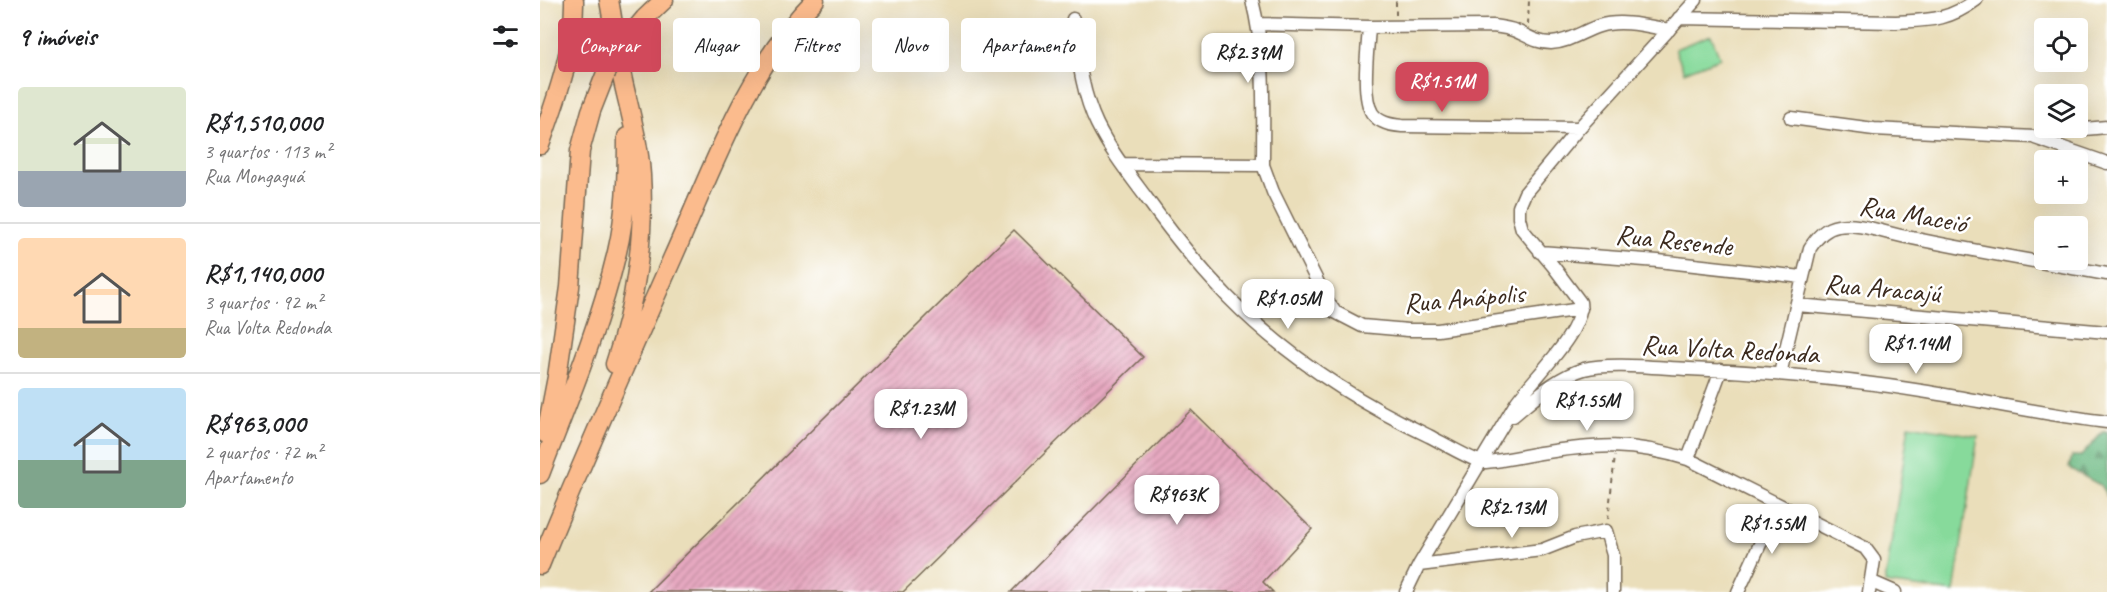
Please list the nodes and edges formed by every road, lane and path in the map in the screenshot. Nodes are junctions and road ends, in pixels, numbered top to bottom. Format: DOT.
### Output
graph roads {
  1 [pos="574,0"];
  2 [pos="609,0"];
  3 [pos="664,0"];
  4 [pos="815,0"];
  5 [pos="1252,0"];
  6 [pos="1396,0"];
  7 [pos="1529,0"];
  8 [pos="1696,0"];
  9 [pos="1976,0"];
  10 [pos="1679,18"];
  11 [pos="1258,24"];
  12 [pos="1396,26"];
  13 [pos="1369,27"];
  14 [pos="1669,30"];
  15 [pos="1528,37"];
  16 [pos="1080,72"];
  17 [pos="614,76"];
  18 [pos="1791,118"];
  19 [pos="2107,127"];
  20 [pos="1579,128"];
  21 [pos="2088,129"];
  22 [pos="2034,137"];
  23 [pos="2037,138"];
  24 [pos="2071,138"];
  25 [pos="540,146"];
  26 [pos="2068,149"];
  27 [pos="2107,163"];
  28 [pos="1122,164"];
  29 [pos="1263,165"];
  30 [pos="1540,252"];
  31 [pos="2107,274"];
  32 [pos="1802,277"];
  33 [pos="1797,305"];
  34 [pos="1581,309"];
  35 [pos="2107,332"];
  36 [pos="1721,370"];
  37 [pos="1780,374"];
  38 [pos="1507,420"];
  39 [pos="2107,422"];
  40 [pos="1616,445"];
  41 [pos="1688,459"];
  42 [pos="1483,462"];
  43 [pos="540,465"];
  44 [pos="578,471"];
  45 [pos="540,474"];
  46 [pos="1778,505"];
  47 [pos="1606,531"];
  48 [pos="540,564"];
  49 [pos="1419,565"];
  50 [pos="1870,587"];
  51 [pos="1406,592"];
  52 [pos="1613,592"];
  53 [pos="1738,592"];
  54 [pos="1895,592"];
  1 -- 25 [label="highway"];
  2 -- 17 [label="highway"];
  3 -- 17 [label="highway, bridge"];
  4 -- 44 [label="highway"];
  5 -- 11 [label="street"];
  6 -- 12 [label="path"];
  7 -- 15 [label="path"];
  8 -- 10 [label="street"];
  9 -- 10 [label="street"];
  10 -- 14 [label="street"];
  11 -- 13 [label="street"];
  11 -- 29 [label="street"];
  12 -- 13 [label="street"];
  12 -- 15 [label="street"];
  13 -- 20 [label="street"];
  14 -- 15 [label="street"];
  14 -- 20 [label="street"];
  16 -- 28 [label="street"];
  17 -- 43 [label="highway"];
  17 -- 44 [label="highway"];
  17 -- 45 [label="highway"];
  18 -- 22 [label="street"];
  19 -- 21 [label="street"];
  20 -- 30 [label="street"];
  23 -- 26 [label="street"];
  24 -- 26 [label="street"];
  26 -- 27 [label="street"];
  28 -- 29 [label="street"];
  28 -- 42 [label="street"];
  29 -- 34 [label="street, Rua Anápolis"];
  30 -- 32 [label="street, Rua Resende"];
  30 -- 34 [label="street"];
  31 -- 32 [label="street, Rua Maceió"];
  32 -- 33 [label="street, Rua Maceió"];
  33 -- 35 [label="street, Rua Aracajú"];
  33 -- 37 [label="street, Rua Maceió"];
  34 -- 38 [label="street"];
  36 -- 37 [label="street, Rua Volta Redonda"];
  36 -- 38 [label="street, Rua Volta Redonda"];
  36 -- 41 [label="street"];
  37 -- 39 [label="street, Rua Volta Redonda"];
  38 -- 42 [label="street"];
  40 -- 41 [label="street"];
  40 -- 42 [label="street"];
  40 -- 47 [label="path"];
  41 -- 46 [label="street"];
  42 -- 49 [label="street"];
  44 -- 48 [label="highway"];
  46 -- 50 [label="street"];
  46 -- 53 [label="street"];
  47 -- 49 [label="street"];
  47 -- 52 [label="street"];
  49 -- 51 [label="street"];
  50 -- 54 [label="street"];
}
